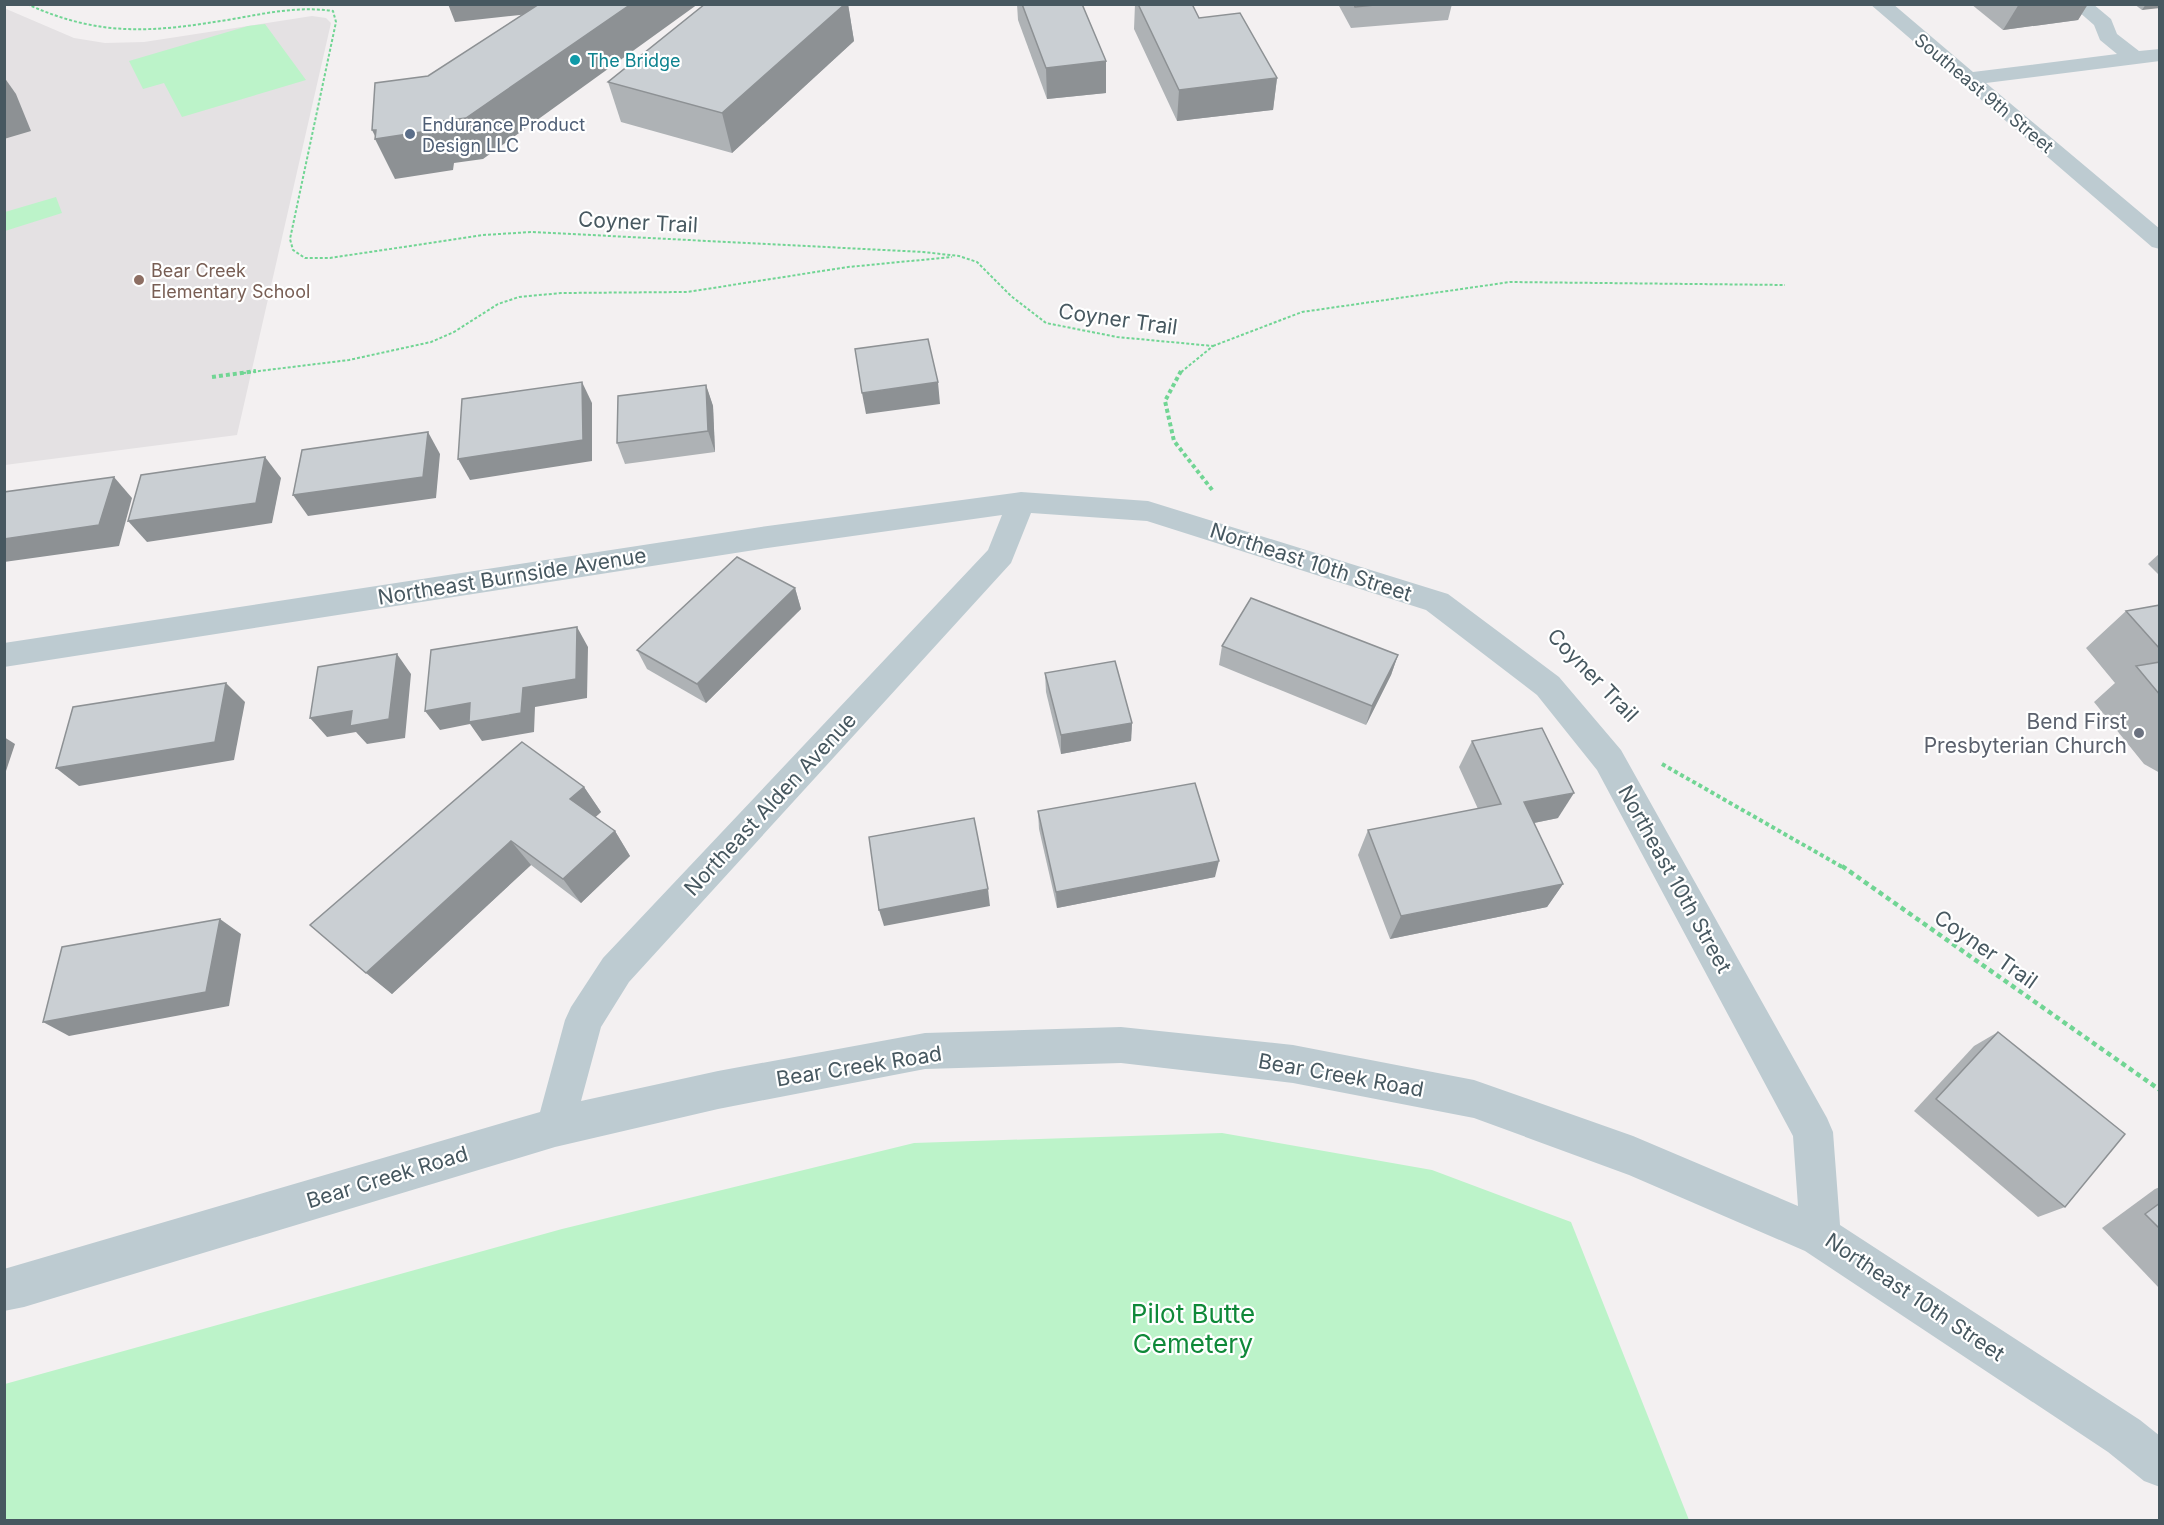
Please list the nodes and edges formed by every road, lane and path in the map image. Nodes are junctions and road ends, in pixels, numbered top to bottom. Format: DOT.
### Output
graph roads {
  1 [pos="27,4"];
  2 [pos="1880,4"];
  3 [pos="2080,4"];
  4 [pos="2160,55"];
  5 [pos="2135,58"];
  6 [pos="1968,79"];
  7 [pos="2160,242"];
  8 [pos="959,256"];
  9 [pos="1785,285"];
  10 [pos="1213,346"];
  11 [pos="212,376"];
  12 [pos="1215,493"];
  13 [pos="1021,502"];
  14 [pos="4,655"];
  15 [pos="1657,761"];
  16 [pos="2160,1090"];
  17 [pos="555,1127"];
  18 [pos="1820,1236"];
  19 [pos="4,1290"];
  20 [pos="2160,1465"];
  1 -- 8 [label="path, Coyner Trail"];
  2 -- 6 [label="street, Southeast 9th Street"];
  3 -- 5 [label="street"];
  4 -- 5 [label="street"];
  5 -- 6 [label="street"];
  6 -- 7 [label="street, Southeast 9th Street"];
  8 -- 10 [label="path, Coyner Trail"];
  8 -- 11 [label="path"];
  9 -- 10 [label="path"];
  10 -- 12 [label="path, Coyner Trail"];
  13 -- 14 [label="street, Northeast Burnside Avenue"];
  13 -- 17 [label="street, Northeast Alden Avenue"];
  13 -- 18 [label="street, Northeast 10th Street"];
  15 -- 16 [label="path, Coyner Trail"];
  17 -- 18 [label="street, Bear Creek Road"];
  17 -- 19 [label="street, Bear Creek Road"];
  18 -- 20 [label="street, Northeast 10th Street"];
}
